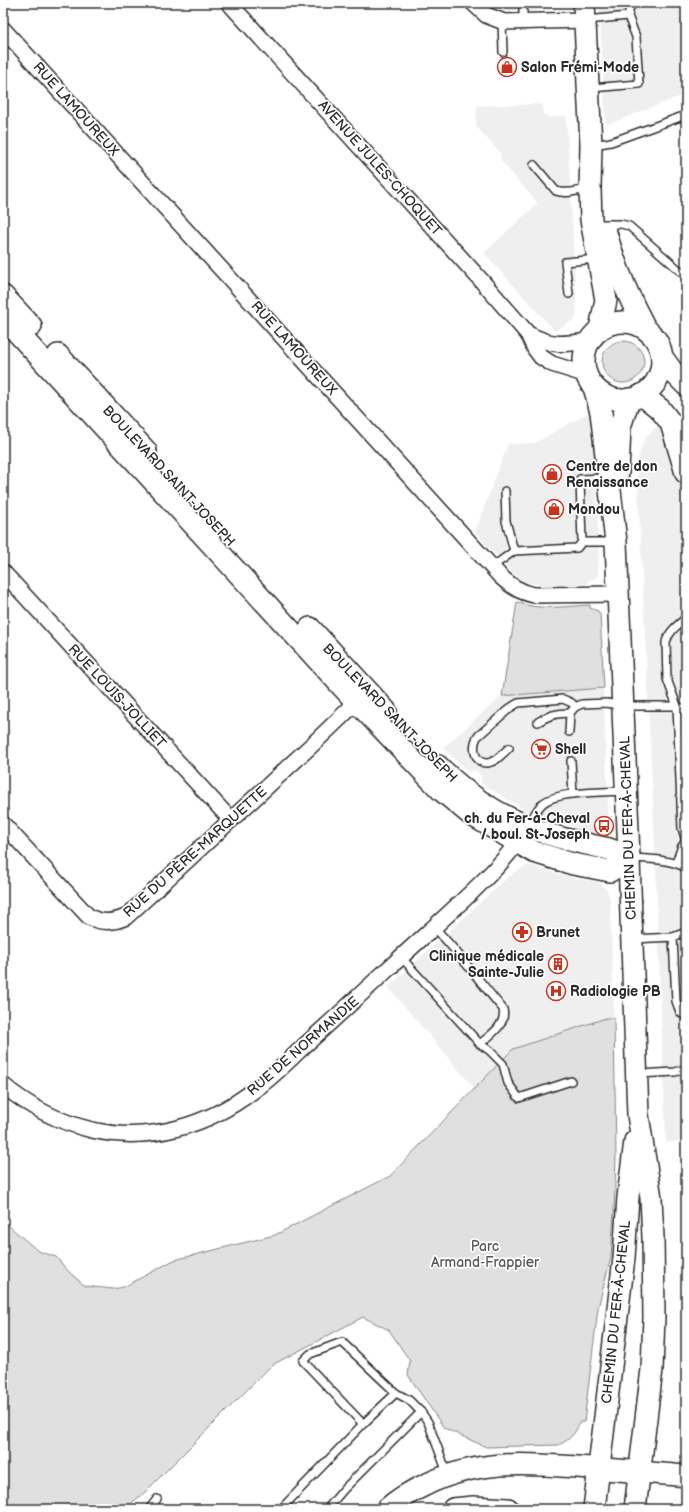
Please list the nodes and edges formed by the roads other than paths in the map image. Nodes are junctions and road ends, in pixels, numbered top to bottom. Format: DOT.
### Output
graph roads {
  1 [pos="230,3"];
  2 [pos="473,3"];
  3 [pos="523,3"];
  4 [pos="631,3"];
  5 [pos="585,12"];
  6 [pos="628,16"];
  7 [pos="502,21"];
  8 [pos="523,22"];
  9 [pos="3,29"];
  10 [pos="503,52"];
  11 [pos="588,88"];
  12 [pos="686,115"];
  13 [pos="591,145"];
  14 [pos="534,165"];
  15 [pos="594,189"];
  16 [pos="598,224"];
  17 [pos="606,258"];
  18 [pos="686,276"];
  19 [pos="569,294"];
  20 [pos="3,296"];
  21 [pos="3,317"];
  22 [pos="645,328"];
  23 [pos="528,334"];
  24 [pos="595,335"];
  25 [pos="662,357"];
  26 [pos="591,381"];
  27 [pos="686,385"];
  28 [pos="636,397"];
  29 [pos="686,473"];
  30 [pos="613,478"];
  31 [pos="505,491"];
  32 [pos="582,542"];
  33 [pos="616,542"];
  34 [pos="514,551"];
  35 [pos="492,567"];
  36 [pos="3,572"];
  37 [pos="619,594"];
  38 [pos="686,618"];
  39 [pos="362,697"];
  40 [pos="623,706"];
  41 [pos="677,706"];
  42 [pos="572,710"];
  43 [pos="686,710"];
  44 [pos="538,722"];
  45 [pos="569,732"];
  46 [pos="509,748"];
  47 [pos="571,761"];
  48 [pos="626,791"];
  49 [pos="573,794"];
  50 [pos="231,820"];
  51 [pos="3,824"];
  52 [pos="522,834"];
  53 [pos="686,841"];
  54 [pos="629,858"];
  55 [pos="676,863"];
  56 [pos="686,868"];
  57 [pos="434,927"];
  58 [pos="686,932"];
  59 [pos="673,937"];
  60 [pos="632,939"];
  61 [pos="401,957"];
  62 [pos="686,1017"];
  63 [pos="480,1044"];
  64 [pos="686,1069"];
  65 [pos="637,1074"];
  66 [pos="571,1081"];
  67 [pos="3,1085"];
  68 [pos="638,1115"];
  69 [pos="396,1393"];
  70 [pos="421,1412"];
  71 [pos="363,1424"];
  72 [pos="598,1468"];
  73 [pos="639,1472"];
  74 [pos="448,1475"];
  75 [pos="686,1476"];
  76 [pos="157,1499"];
  77 [pos="149,1509"];
  78 [pos="281,1509"];
  79 [pos="327,1509"];
  80 [pos="387,1509"];
  81 [pos="453,1509"];
  82 [pos="508,1509"];
  83 [pos="594,1509"];
  84 [pos="635,1509"];
  1 -- 23 [label="street, AVENUE JULES-CHOQUET"];
  2 -- 7 [label="street"];
  3 -- 8 [label="lane"];
  4 -- 6 [label="lane"];
  5 -- 6 [label="lane"];
  5 -- 8 [label="street"];
  5 -- 11 [label="street"];
  6 -- 11 [label="lane"];
  7 -- 8 [label="street"];
  7 -- 10 [label="lane"];
  9 -- 35 [label="street, RUE LAMOUREUX"];
  11 -- 13 [label="street"];
  12 -- 13 [label="lane"];
  13 -- 15 [label="street"];
  14 -- 15 [label="lane"];
  15 -- 16 [label="street"];
  16 -- 17 [label="street"];
  16 -- 18 [label="lane"];
  17 -- 19 [label="lane"];
  17 -- 22 [label="street"];
  17 -- 24 [label="street"];
  20 -- 39 [label="street, BOULEVARD SAINT-JOSEPH"];
  21 -- 39 [label="street, BOULEVARD SAINT-JOSEPH"];
  22 -- 24 [label="street"];
  22 -- 25 [label="street"];
  23 -- 24 [label="street, AVENUE JULES-CHOQUET"];
  23 -- 26 [label="street, AVENUE JULES-CHOQUET"];
  24 -- 26 [label="street"];
  25 -- 27 [label="street"];
  25 -- 28 [label="street"];
  26 -- 28 [label="street"];
  26 -- 30 [label="street, CHEMIN DU FER-À-CHEVAL"];
  28 -- 29 [label="street"];
  28 -- 30 [label="street, CHEMIN DU FER-À-CHEVAL"];
  30 -- 32 [label="lane"];
  30 -- 33 [label="street, CHEMIN DU FER-À-CHEVAL"];
  31 -- 34 [label="lane"];
  32 -- 33 [label="lane"];
  32 -- 34 [label="lane"];
  33 -- 37 [label="street, CHEMIN DU FER-À-CHEVAL"];
  34 -- 35 [label="lane"];
  35 -- 37 [label="street, RUE LAMOUREUX"];
  36 -- 50 [label="street, RUE LOUIS-JOLLIET"];
  37 -- 40 [label="street, CHEMIN DU FER-À-CHEVAL"];
  38 -- 41 [label="lane"];
  39 -- 50 [label="street, RUE DU PÈRE-MARQUETTE"];
  39 -- 52 [label="street, BOULEVARD SAINT-JOSEPH"];
  40 -- 41 [label="lane"];
  40 -- 42 [label="lane"];
  40 -- 48 [label="street, CHEMIN DU FER-À-CHEVAL"];
  41 -- 43 [label="lane"];
  41 -- 53 [label="lane"];
  42 -- 44 [label="lane"];
  42 -- 45 [label="lane"];
  42 -- 46 [label="lane"];
  47 -- 49 [label="lane"];
  48 -- 49 [label="lane"];
  48 -- 54 [label="street, CHEMIN DU FER-À-CHEVAL"];
  49 -- 52 [label="lane"];
  50 -- 51 [label="street, RUE DU PÈRE-MARQUETTE"];
  52 -- 54 [label="street, BOULEVARD SAINT-JOSEPH"];
  52 -- 57 [label="street, RUE DE NORMANDIE"];
  53 -- 55 [label="lane"];
  54 -- 55 [label="lane"];
  54 -- 60 [label="street, CHEMIN DU FER-À-CHEVAL"];
  55 -- 56 [label="lane"];
  57 -- 61 [label="street, RUE DE NORMANDIE"];
  57 -- 63 [label="lane"];
  58 -- 59 [label="lane"];
  59 -- 60 [label="lane"];
  59 -- 62 [label="lane"];
  60 -- 65 [label="street, CHEMIN DU FER-À-CHEVAL"];
  61 -- 63 [label="lane"];
  61 -- 67 [label="street, RUE DE NORMANDIE"];
  63 -- 66 [label="lane"];
  64 -- 65 [label="lane"];
  65 -- 68 [label="street, CHEMIN DU FER-À-CHEVAL"];
  68 -- 72 [label="street, CHEMIN DU FER-À-CHEVAL"];
  68 -- 73 [label="street, CHEMIN DU FER-À-CHEVAL"];
  69 -- 70 [label="lane"];
  69 -- 71 [label="lane"];
  69 -- 71 [label="lane"];
  70 -- 74 [label="lane"];
  70 -- 79 [label="lane"];
  71 -- 78 [label="lane"];
  72 -- 73 [label="street"];
  72 -- 74 [label="street"];
  72 -- 83 [label="street, CHEMIN DU FER-À-CHEVAL"];
  73 -- 75 [label="street"];
  73 -- 84 [label="street, CHEMIN DU FER-À-CHEVAL"];
  74 -- 80 [label="street"];
  76 -- 77 [label="lane"];
  81 -- 82 [label="street"];
}
